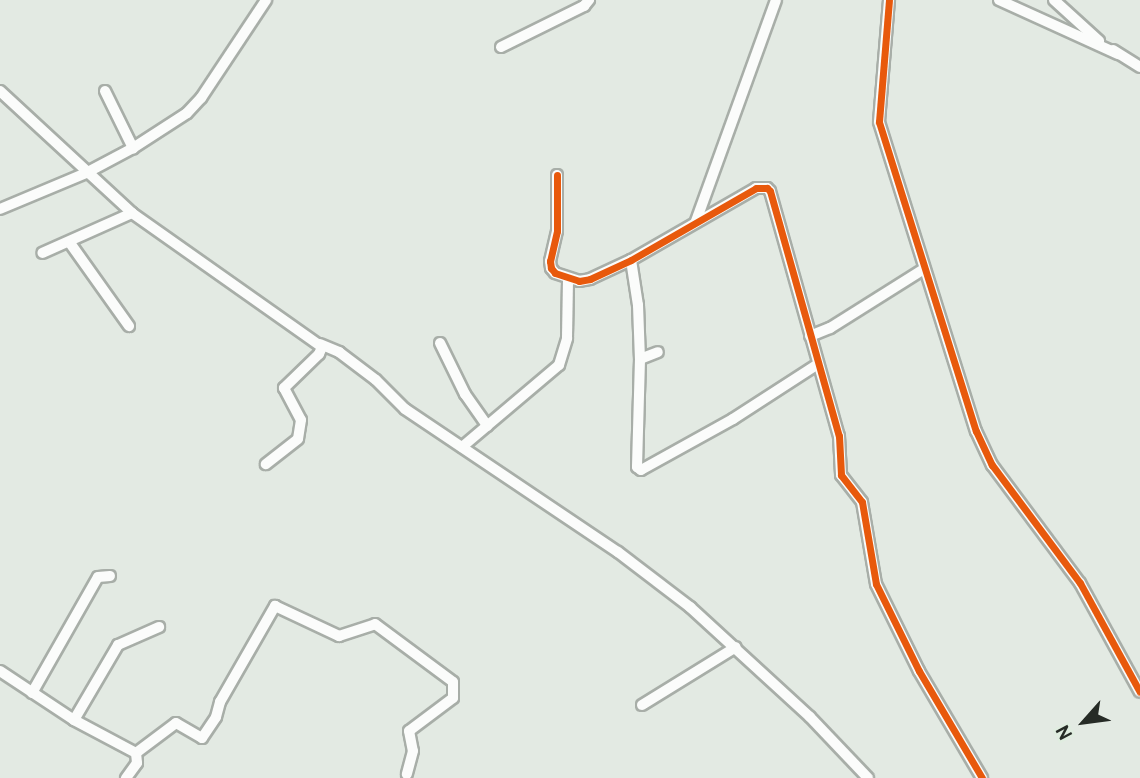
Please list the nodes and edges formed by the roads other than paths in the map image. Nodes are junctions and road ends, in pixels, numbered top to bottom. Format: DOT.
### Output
graph roads {
  1 [pos="266,0"];
  2 [pos="589,0"];
  3 [pos="776,0"];
  4 [pos="888,0"];
  5 [pos="999,0"];
  6 [pos="1054,0"];
  7 [pos="501,47"];
  8 [pos="1118,54"];
  9 [pos="1140,67"];
  10 [pos="105,91"];
  11 [pos="0,92"];
  12 [pos="133,148"];
  13 [pos="86,173"];
  14 [pos="556,175"];
  15 [pos="0,209"];
  16 [pos="132,212"];
  17 [pos="696,221"];
  18 [pos="70,243"];
  19 [pos="42,253"];
  20 [pos="631,260"];
  21 [pos="924,269"];
  22 [pos="568,278"];
  23 [pos="128,326"];
  24 [pos="810,336"];
  25 [pos="440,343"];
  26 [pos="320,344"];
  27 [pos="657,352"];
  28 [pos="640,359"];
  29 [pos="818,364"];
  30 [pos="487,426"];
  31 [pos="462,447"];
  32 [pos="266,464"];
  33 [pos="110,576"];
  34 [pos="159,627"];
  35 [pos="736,647"];
  36 [pos="0,671"];
  37 [pos="1140,692"];
  38 [pos="32,693"];
  39 [pos="642,705"];
  40 [pos="74,720"];
  41 [pos="136,753"];
  42 [pos="407,774"];
  43 [pos="126,778"];
  44 [pos="868,778"];
  45 [pos="982,778"];
  1 -- 12 [label="street"];
  2 -- 7 [label="street"];
  3 -- 17 [label="street"];
  4 -- 21 [label="street"];
  5 -- 8 [label="street"];
  6 -- 8 [label="street"];
  8 -- 9 [label="street"];
  10 -- 12 [label="street"];
  11 -- 13 [label="street"];
  12 -- 13 [label="street"];
  13 -- 15 [label="street"];
  13 -- 16 [label="street"];
  14 -- 22 [label="street"];
  16 -- 18 [label="street"];
  16 -- 26 [label="street"];
  17 -- 20 [label="street"];
  17 -- 24 [label="street"];
  18 -- 19 [label="street"];
  18 -- 23 [label="street"];
  20 -- 22 [label="street"];
  20 -- 28 [label="street"];
  21 -- 24 [label="street"];
  21 -- 37 [label="street"];
  22 -- 30 [label="street"];
  24 -- 29 [label="street"];
  25 -- 30 [label="street"];
  26 -- 31 [label="street"];
  26 -- 32 [label="street"];
  27 -- 28 [label="street"];
  28 -- 29 [label="street"];
  29 -- 45 [label="street"];
  30 -- 31 [label="street"];
  31 -- 35 [label="street"];
  33 -- 38 [label="street"];
  34 -- 40 [label="street"];
  35 -- 39 [label="street"];
  35 -- 44 [label="street"];
  36 -- 38 [label="street"];
  38 -- 40 [label="street"];
  40 -- 41 [label="street"];
  41 -- 42 [label="street"];
  41 -- 43 [label="street"];
}
